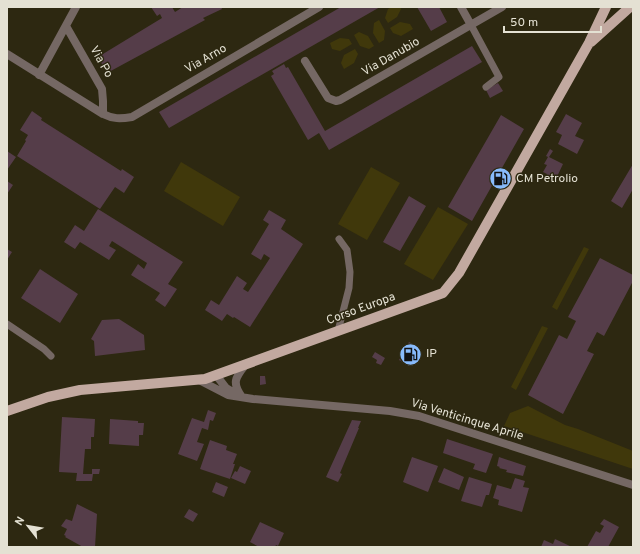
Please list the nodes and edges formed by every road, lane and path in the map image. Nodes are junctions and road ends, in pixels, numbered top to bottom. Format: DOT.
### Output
graph roads {
  1 [pos="76,7"];
  2 [pos="319,7"];
  3 [pos="461,7"];
  4 [pos="502,7"];
  5 [pos="606,7"];
  6 [pos="630,7"];
  7 [pos="633,8"];
  8 [pos="471,25"];
  9 [pos="66,26"];
  10 [pos="589,43"];
  11 [pos="7,54"];
  12 [pos="305,61"];
  13 [pos="39,75"];
  14 [pos="486,86"];
  15 [pos="103,114"];
  16 [pos="339,239"];
  17 [pos="7,324"];
  18 [pos="338,331"];
  19 [pos="51,356"];
  20 [pos="246,364"];
  21 [pos="216,375"];
  22 [pos="199,380"];
  23 [pos="219,391"];
  24 [pos="242,397"];
  25 [pos="7,411"];
  26 [pos="633,485"];
  1 -- 9 [label="street"];
  2 -- 15 [label="street, Via Arno"];
  3 -- 8 [label="street"];
  4 -- 8 [label="street, Via Danubio"];
  5 -- 10 [label="main road, Corso Europa"];
  6 -- 7 [label="main road"];
  6 -- 10 [label="main road, Corso Europa"];
  8 -- 12 [label="street, Via Danubio"];
  8 -- 14 [label="lane"];
  9 -- 13 [label="street"];
  9 -- 15 [label="street, Via Po"];
  10 -- 18 [label="main road, Corso Europa"];
  11 -- 13 [label="street, Via Arno"];
  13 -- 15 [label="street, Via Arno"];
  16 -- 18 [label="lane"];
  17 -- 19 [label="lane"];
  18 -- 20 [label="main road, Corso Europa"];
  20 -- 21 [label="main road, Corso Europa"];
  20 -- 24 [label="street"];
  21 -- 22 [label="main road, Corso Europa"];
  21 -- 23 [label="street"];
  21 -- 24 [label="street, Via Venticinque Aprile"];
  22 -- 23 [label="street, Via Venticinque Aprile"];
  22 -- 25 [label="main road, Corso Europa"];
  23 -- 24 [label="street, Via Venticinque Aprile"];
  24 -- 26 [label="street, Via Venticinque Aprile"];
}
